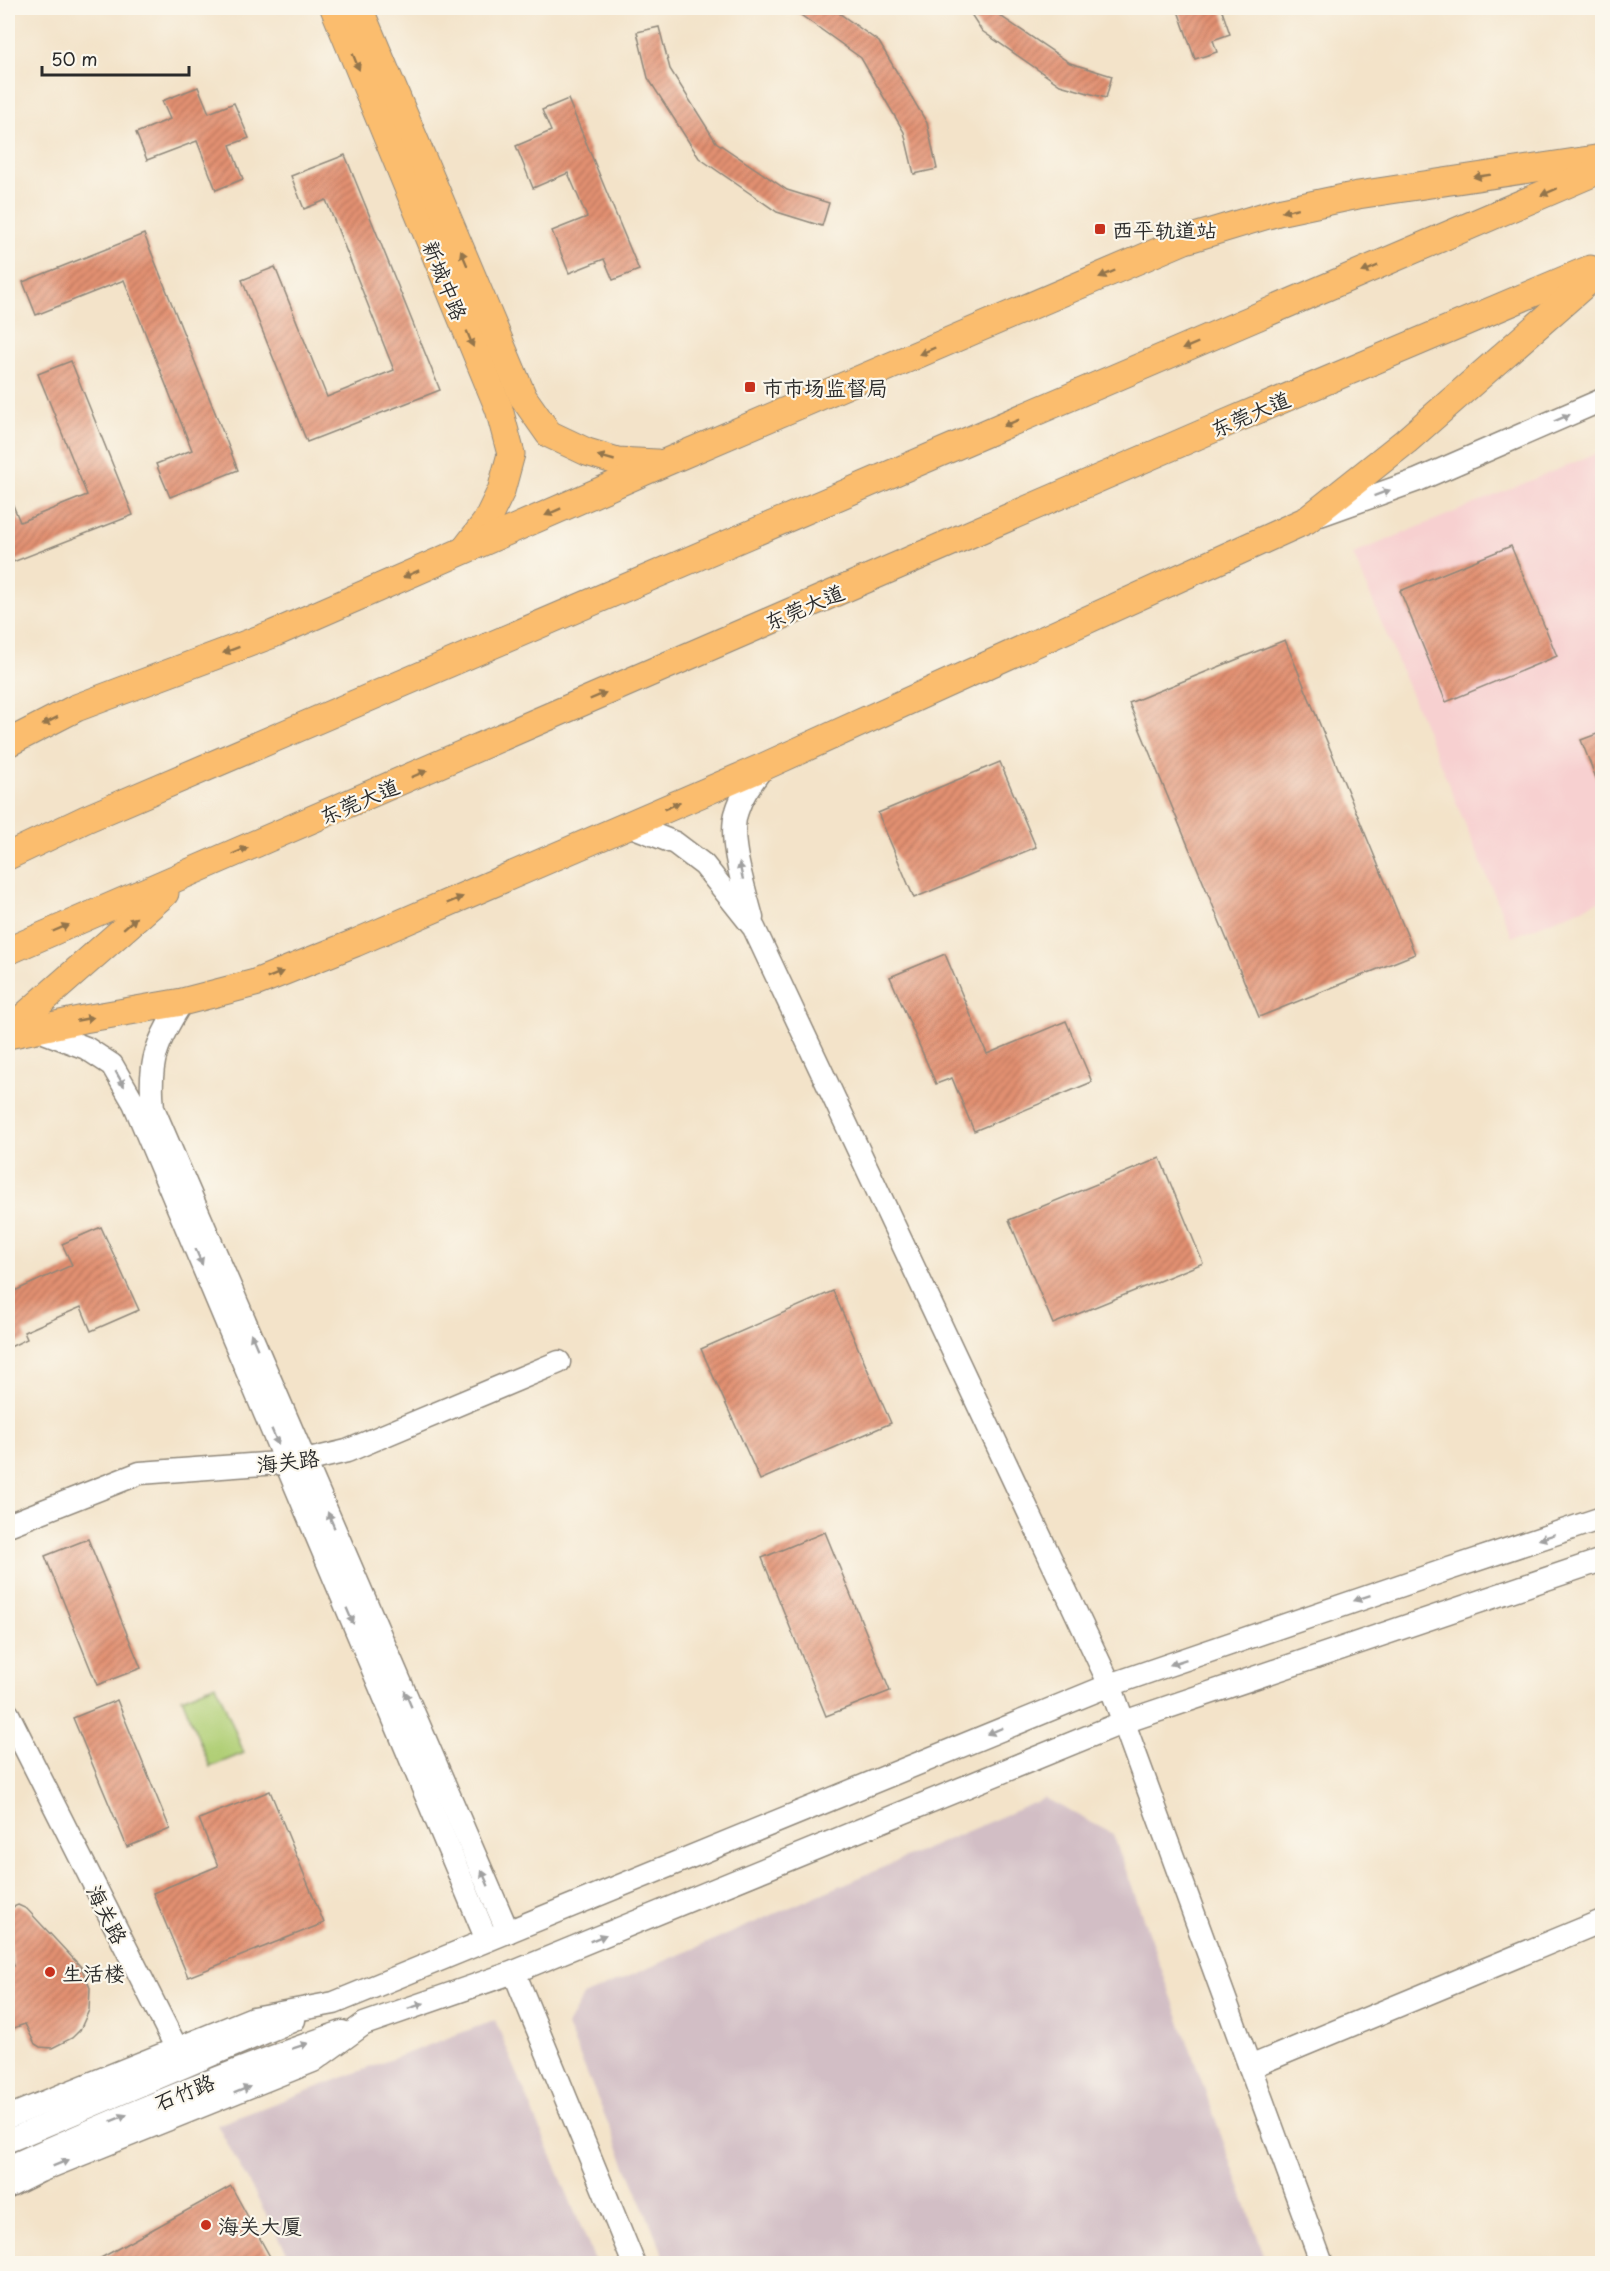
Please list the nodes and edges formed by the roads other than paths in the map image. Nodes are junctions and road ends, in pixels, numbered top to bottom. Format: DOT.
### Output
graph roads {
  1 [pos="334,8"];
  2 [pos="359,8"];
  3 [pos="1602,158"];
  4 [pos="1602,169"];
  5 [pos="1602,264"];
  6 [pos="1602,269"];
  7 [pos="1602,400"];
  8 [pos="664,463"];
  9 [pos="1307,520"];
  10 [pos="465,550"];
  11 [pos="8,743"];
  12 [pos="763,767"];
  13 [pos="86,819"];
  14 [pos="629,825"];
  15 [pos="8,834"];
  16 [pos="8,856"];
  17 [pos="184,876"];
  18 [pos="754,928"];
  19 [pos="8,951"];
  20 [pos="182,1002"];
  21 [pos="36,1029"];
  22 [pos="8,1031"];
  23 [pos="8,1035"];
  24 [pos="559,1362"];
  25 [pos="295,1462"];
  26 [pos="1602,1518"];
  27 [pos="8,1525"];
  28 [pos="1602,1560"];
  29 [pos="1110,1685"];
  30 [pos="8,1714"];
  31 [pos="1124,1722"];
  32 [pos="1602,1921"];
  33 [pos="498,1936"];
  34 [pos="514,1972"];
  35 [pos="334,2003"];
  36 [pos="364,2024"];
  37 [pos="177,2049"];
  38 [pos="1250,2067"];
  39 [pos="8,2116"];
  40 [pos="8,2141"];
  41 [pos="8,2167"];
  42 [pos="8,2187"];
  43 [pos="634,2264"];
  44 [pos="1322,2264"];
  1 -- 10 [label="main road, 新城中路, one-way"];
  8 -- 2 [label="main road, 新城中路, one-way"];
  3 -- 8 [label="main road, one-way"];
  4 -- 13 [label="main road, one-way"];
  17 -- 5 [label="main road, 东莞大道, one-way"];
  6 -- 9 [label="main road"];
  9 -- 7 [label="street, one-way"];
  8 -- 10 [label="main road, one-way"];
  9 -- 12 [label="main road"];
  10 -- 11 [label="main road, one-way"];
  14 -- 12 [label="main road, one-way"];
  18 -- 12 [label="street, one-way"];
  13 -- 15 [label="main road"];
  13 -- 16 [label="main road"];
  14 -- 18 [label="street"];
  20 -- 14 [label="main road, one-way"];
  19 -- 17 [label="main road, 东莞大道, one-way"];
  22 -- 17 [label="main road, one-way"];
  18 -- 29 [label="street"];
  21 -- 20 [label="main road, one-way"];
  25 -- 20 [label="street, one-way"];
  21 -- 23 [label="main road"];
  21 -- 25 [label="street, one-way"];
  24 -- 25 [label="street, 海关路"];
  25 -- 27 [label="street, 海关路"];
  25 -- 33 [label="street"];
  26 -- 29 [label="street, one-way"];
  28 -- 31 [label="street, 石竹路"];
  29 -- 31 [label="street"];
  29 -- 33 [label="street, one-way"];
  30 -- 37 [label="street, 海关路"];
  34 -- 31 [label="street, 石竹路, one-way"];
  31 -- 38 [label="street"];
  32 -- 38 [label="street"];
  33 -- 35 [label="street"];
  36 -- 34 [label="street, 石竹路, one-way"];
  34 -- 43 [label="street"];
  35 -- 37 [label="street"];
  35 -- 40 [label="street, 石竹路"];
  41 -- 36 [label="street, 石竹路, one-way"];
  42 -- 36 [label="street, one-way"];
  37 -- 39 [label="street"];
  38 -- 44 [label="street"];
}
